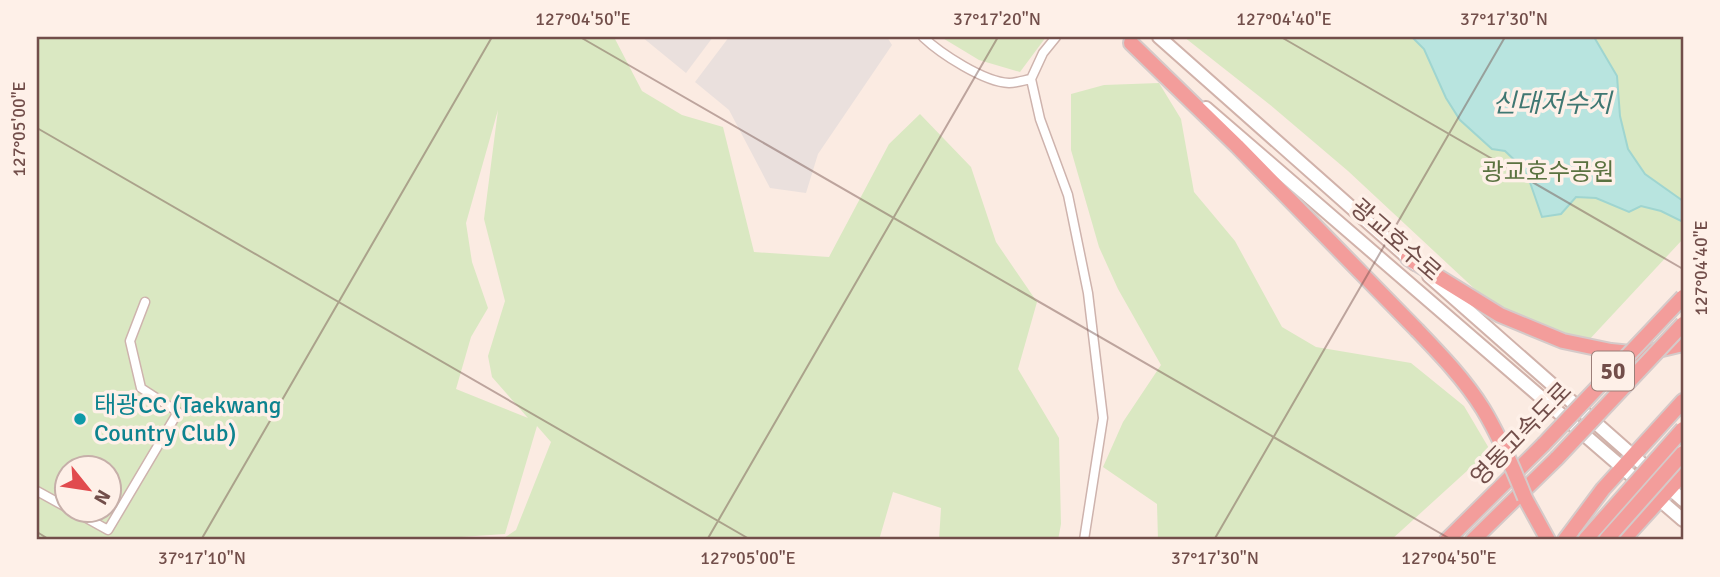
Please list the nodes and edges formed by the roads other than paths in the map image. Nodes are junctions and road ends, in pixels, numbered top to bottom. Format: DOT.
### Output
graph roads {
  1 [pos="923,37"];
  2 [pos="1056,37"];
  3 [pos="1158,37"];
  4 [pos="1127,40"];
  5 [pos="1031,79"];
  6 [pos="1408,258"];
  7 [pos="1683,297"];
  8 [pos="145,302"];
  9 [pos="1683,324"];
  10 [pos="1683,344"];
  11 [pos="1683,401"];
  12 [pos="1683,429"];
  13 [pos="1683,453"];
  14 [pos="1632,455"];
  15 [pos="1622,467"];
  16 [pos="1683,474"];
  17 [pos="1671,488"];
  18 [pos="1660,500"];
  19 [pos="1683,500"];
  20 [pos="122,506"];
  21 [pos="1683,520"];
  22 [pos="97,524"];
  23 [pos="112,524"];
  24 [pos="1084,540"];
  25 [pos="1447,540"];
  26 [pos="1473,540"];
  27 [pos="1548,540"];
  28 [pos="1565,540"];
  29 [pos="1585,540"];
  30 [pos="1606,540"];
  31 [pos="1623,540"];
  1 -- 5 [label="street"];
  2 -- 5 [label="street"];
  3 -- 6 [label="main road, 광교호수로"];
  4 -- 15 [label="main road, 광교호수로"];
  4 -- 27 [label="highway, bridge"];
  5 -- 24 [label="street"];
  6 -- 10 [label="highway"];
  6 -- 14 [label="main road, 광교호수로"];
  7 -- 25 [label="highway, 영동고속도로 / 50, bridge"];
  8 -- 20 [label="street"];
  9 -- 26 [label="highway, 영동고속도로 / 50, bridge"];
  11 -- 14 [label="highway"];
  12 -- 29 [label="highway, bridge"];
  13 -- 30 [label="highway, bridge"];
  14 -- 15 [label="highway"];
  14 -- 17 [label="main road, 광교호수로"];
  15 -- 18 [label="main road, 광교호수로"];
  15 -- 28 [label="highway"];
  16 -- 17 [label="highway"];
  17 -- 18 [label="highway"];
  17 -- 19 [label="main road, 광교호수로"];
  18 -- 21 [label="main road, 광교호수로"];
  18 -- 31 [label="highway"];
  22 -- 23 [label="street"];
}
